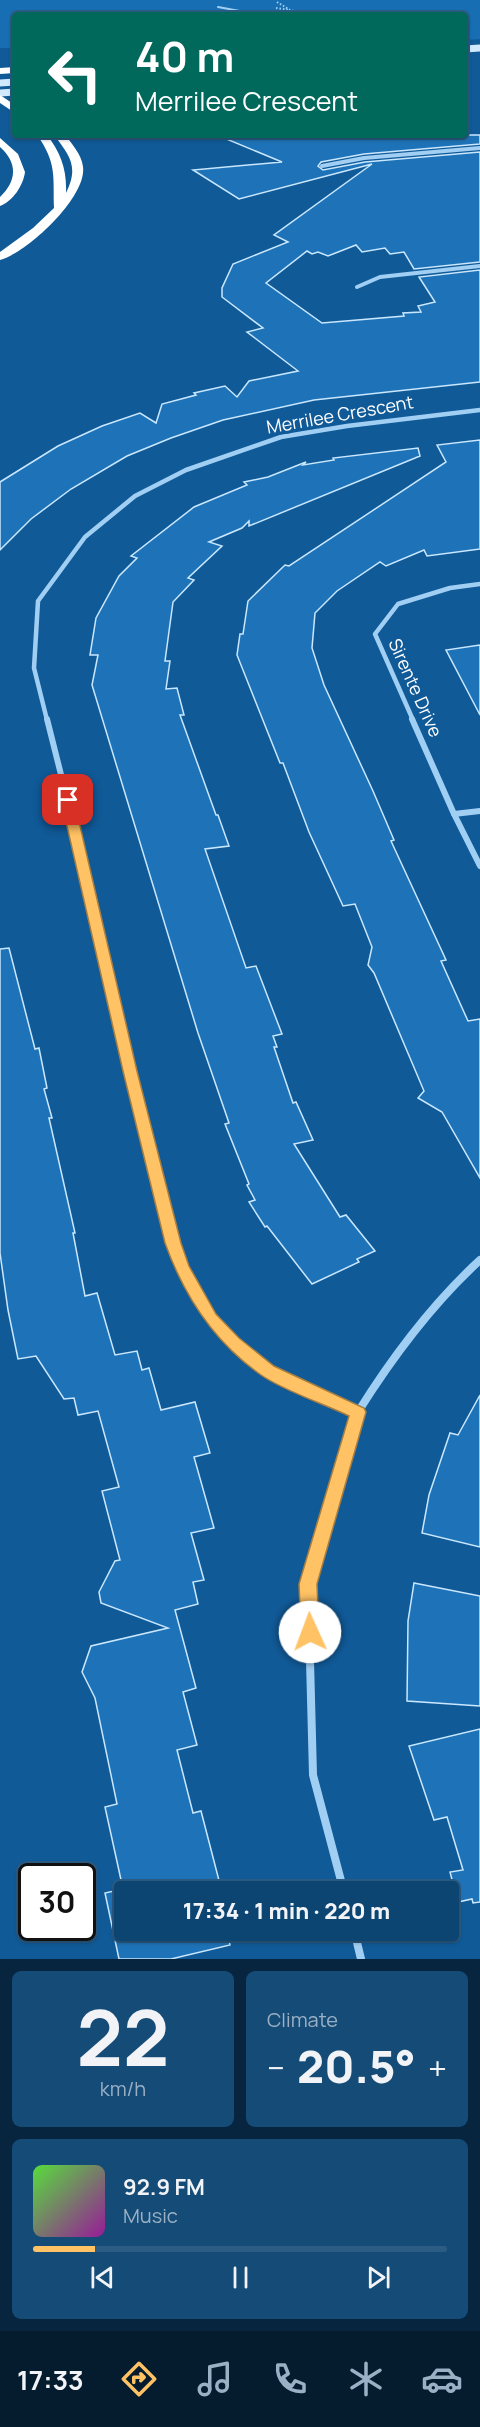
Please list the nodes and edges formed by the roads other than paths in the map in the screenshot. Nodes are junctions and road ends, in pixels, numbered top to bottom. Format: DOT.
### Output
graph roads {
  1 [pos="218,8"];
  2 [pos="243,12"];
  3 [pos="0,98"];
  4 [pos="12,108"];
  5 [pos="44,138"];
  6 [pos="61,138"];
  7 [pos="0,141"];
  8 [pos="480,148"];
  9 [pos="322,166"];
  10 [pos="0,203"];
  11 [pos="59,209"];
  12 [pos="0,257"];
  13 [pos="480,266"];
  14 [pos="357,287"];
  15 [pos="480,410"];
  16 [pos="480,584"];
  17 [pos="480,811"];
  18 [pos="454,814"];
  19 [pos="480,866"];
  20 [pos="480,1260"];
  21 [pos="357,1416"];
  22 [pos="341,1881"];
  23 [pos="357,1941"];
  24 [pos="361,1959"];
  1 -- 2 [label="lane"];
  3 -- 4 [label="highway"];
  5 -- 11 [label="highway"];
  6 -- 11 [label="highway"];
  7 -- 10 [label="highway"];
  8 -- 9 [label="street"];
  11 -- 12 [label="highway"];
  13 -- 14 [label="street"];
  15 -- 21 [label="street, Merrilee Crescent"];
  16 -- 18 [label="street, Sirente Drive"];
  17 -- 18 [label="street"];
  18 -- 19 [label="street, Sirente Drive"];
  20 -- 21 [label="street"];
  21 -- 22 [label="street"];
  23 -- 24 [label="street"];
}
